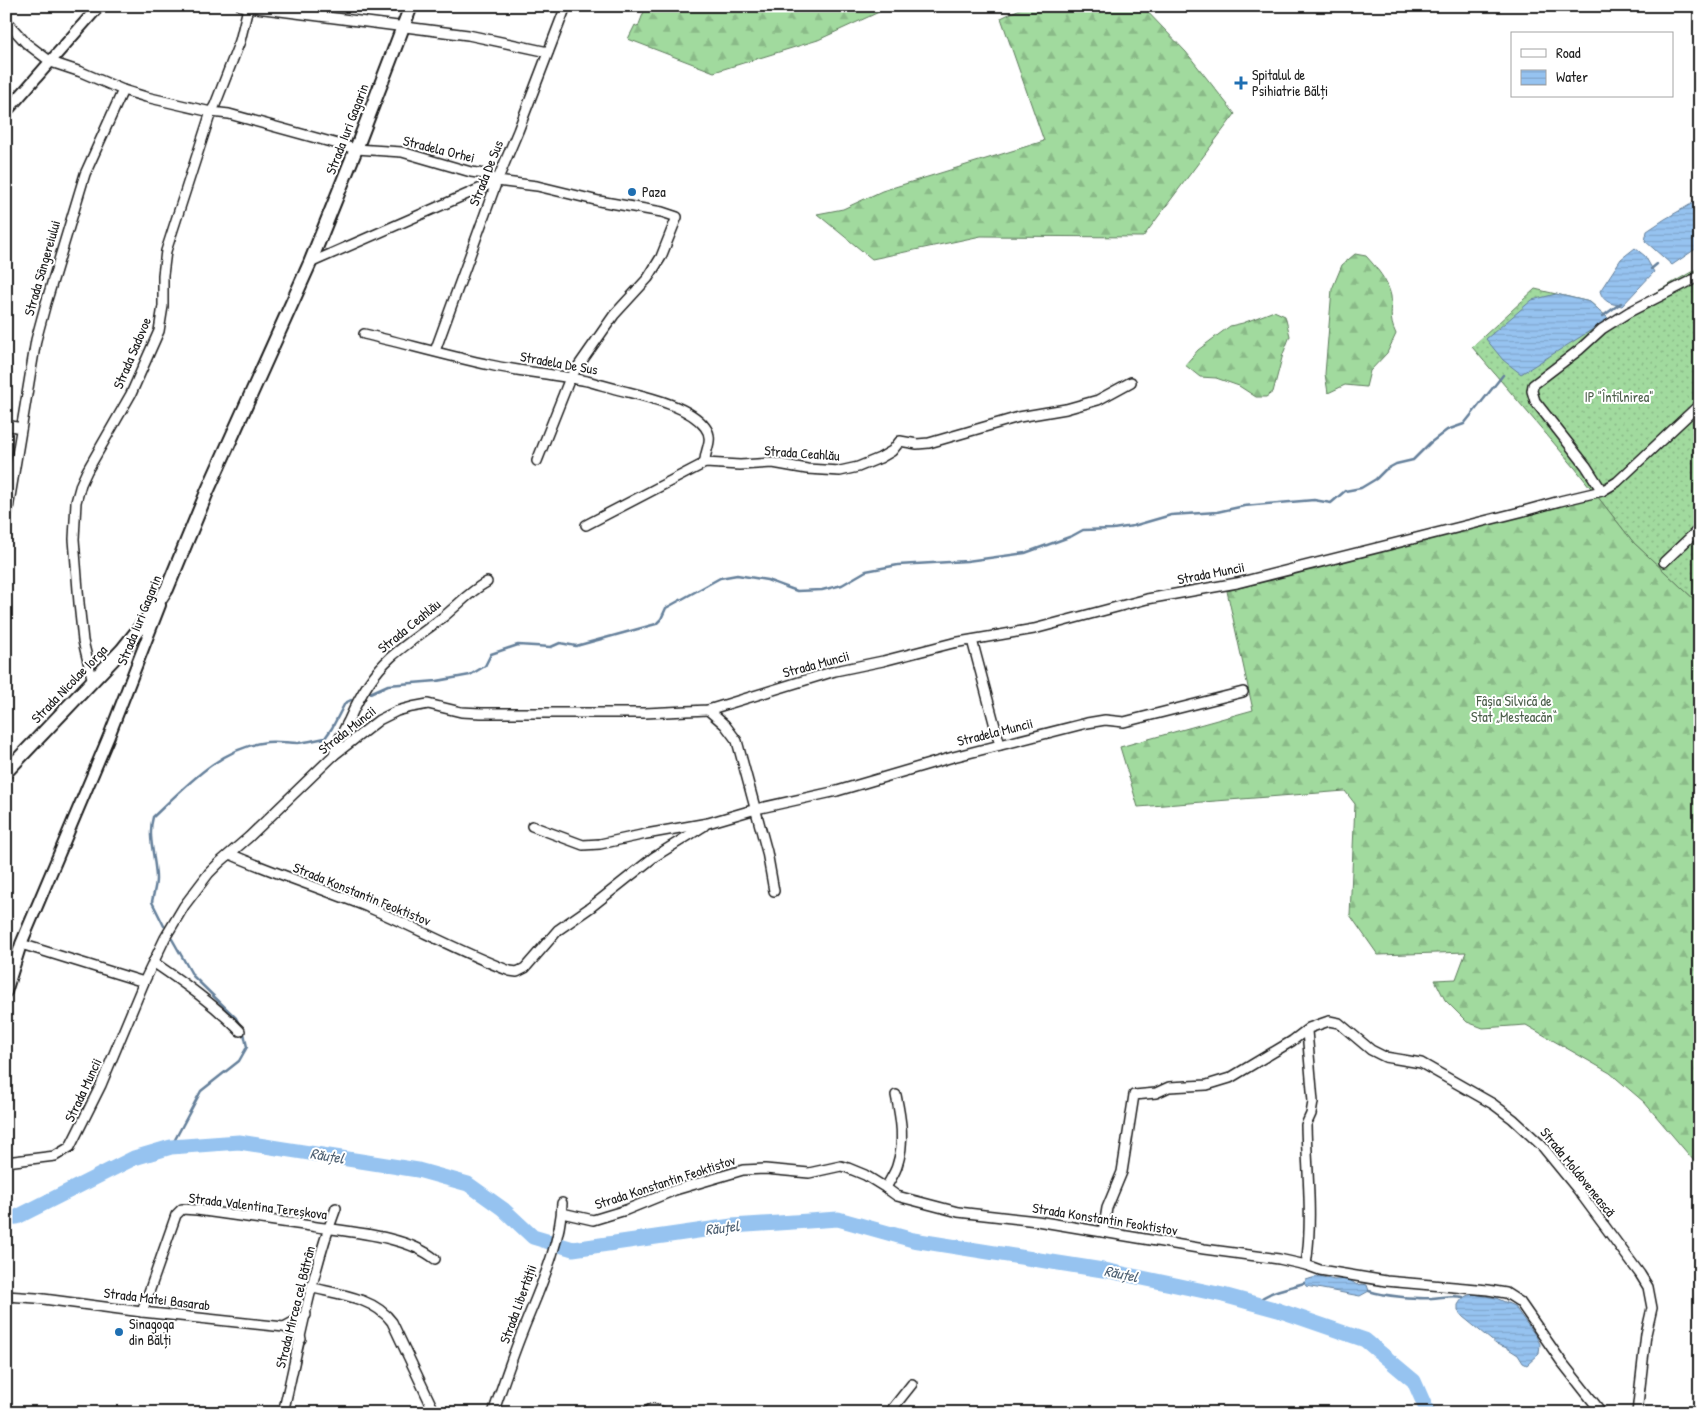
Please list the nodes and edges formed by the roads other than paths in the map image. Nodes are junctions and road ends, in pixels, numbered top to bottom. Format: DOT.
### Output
graph roads {
  1 [pos="99,6"];
  2 [pos="411,6"];
  3 [pos="566,6"];
  4 [pos="247,7"];
  5 [pos="6,21"];
  6 [pos="403,27"];
  7 [pos="548,52"];
  8 [pos="51,62"];
  9 [pos="123,90"];
  10 [pos="6,112"];
  11 [pos="211,112"];
  12 [pos="356,149"];
  13 [pos="496,181"];
  14 [pos="310,263"];
  15 [pos="1700,276"];
  16 [pos="364,334"];
  17 [pos="435,351"];
  18 [pos="570,378"];
  19 [pos="1131,382"];
  20 [pos="1700,404"];
  21 [pos="6,425"];
  22 [pos="21,428"];
  23 [pos="537,461"];
  24 [pos="705,463"];
  25 [pos="1602,491"];
  26 [pos="6,521"];
  27 [pos="586,525"];
  28 [pos="1700,528"];
  29 [pos="1664,562"];
  30 [pos="486,582"];
  31 [pos="167,589"];
  32 [pos="972,640"];
  33 [pos="93,682"];
  34 [pos="1243,692"];
  35 [pos="708,710"];
  36 [pos="1000,745"];
  37 [pos="334,755"];
  38 [pos="6,772"];
  39 [pos="756,808"];
  40 [pos="708,823"];
  41 [pos="532,826"];
  42 [pos="230,854"];
  43 [pos="774,890"];
  44 [pos="21,944"];
  45 [pos="153,962"];
  46 [pos="144,982"];
  47 [pos="6,992"];
  48 [pos="1306,1031"];
  49 [pos="240,1032"];
  50 [pos="896,1095"];
  51 [pos="6,1162"];
  52 [pos="886,1188"];
  53 [pos="562,1203"];
  54 [pos="336,1208"];
  55 [pos="562,1213"];
  56 [pos="328,1229"];
  57 [pos="1103,1232"];
  58 [pos="435,1259"];
  59 [pos="1306,1264"];
  60 [pos="313,1288"];
  61 [pos="6,1296"];
  62 [pos="142,1312"];
  63 [pos="306,1315"];
  64 [pos="284,1327"];
  65 [pos="300,1340"];
  66 [pos="912,1384"];
  67 [pos="649,1410"];
  68 [pos="283,1413"];
  69 [pos="435,1413"];
  70 [pos="493,1413"];
  71 [pos="664,1413"];
  72 [pos="889,1413"];
  73 [pos="1602,1413"];
  74 [pos="1637,1413"];
  1 -- 8 [label="street"];
  2 -- 6 [label="main road, Strada Iuri Gagarin"];
  3 -- 7 [label="street, Strada De Sus"];
  4 -- 6 [label="street"];
  4 -- 11 [label="street, Strada Sadovoe"];
  5 -- 8 [label="street, Stradela Orhei"];
  6 -- 7 [label="street"];
  6 -- 12 [label="main road, Strada Iuri Gagarin"];
  7 -- 13 [label="street, Strada De Sus"];
  8 -- 9 [label="street, Stradela Orhei"];
  8 -- 10 [label="street"];
  9 -- 11 [label="street, Stradela Orhei"];
  9 -- 22 [label="street, Strada Sângereiului"];
  11 -- 12 [label="street, Stradela Orhei"];
  11 -- 33 [label="street, Strada Sadovoe"];
  12 -- 13 [label="street, Stradela Orhei"];
  12 -- 14 [label="main road, Strada Iuri Gagarin"];
  13 -- 14 [label="street"];
  13 -- 17 [label="street, Strada De Sus"];
  13 -- 18 [label="street, Stradela Orhei"];
  14 -- 31 [label="main road, Strada Iuri Gagarin"];
  15 -- 25 [label="street"];
  16 -- 17 [label="street, Stradela De Sus"];
  17 -- 18 [label="street, Stradela De Sus"];
  18 -- 23 [label="street"];
  18 -- 24 [label="street, Stradela De Sus"];
  19 -- 24 [label="street, Strada Ceahlău"];
  20 -- 25 [label="street"];
  21 -- 22 [label="street"];
  22 -- 26 [label="street, Strada Sângereiului"];
  24 -- 27 [label="street, Strada Ceahlău"];
  25 -- 32 [label="street, Strada Muncii"];
  28 -- 29 [label="street"];
  30 -- 37 [label="street, Strada Ceahlău"];
  31 -- 33 [label="main road, Strada Nicolae Iorga"];
  31 -- 44 [label="street, Strada Iuri Gagarin"];
  32 -- 35 [label="street, Strada Muncii"];
  32 -- 36 [label="street"];
  33 -- 38 [label="main road, Strada Nicolae Iorga"];
  34 -- 36 [label="street, Stradela Muncii"];
  35 -- 37 [label="street, Strada Muncii"];
  35 -- 39 [label="street"];
  36 -- 39 [label="street, Stradela Muncii"];
  37 -- 42 [label="street, Strada Muncii"];
  39 -- 40 [label="street, Stradela Muncii"];
  39 -- 43 [label="street"];
  40 -- 41 [label="street, Stradela Muncii"];
  40 -- 42 [label="street, Strada Konstantin Feoktistov"];
  42 -- 45 [label="street, Strada Muncii"];
  44 -- 46 [label="street"];
  44 -- 47 [label="street, Strada Iuri Gagarin"];
  45 -- 46 [label="street, Strada Muncii"];
  45 -- 49 [label="street"];
  46 -- 51 [label="street, Strada Muncii"];
  48 -- 57 [label="street, Strada Moldovenească"];
  48 -- 59 [label="street"];
  48 -- 74 [label="street, Strada Moldovenească"];
  50 -- 52 [label="street"];
  52 -- 55 [label="street, Strada Konstantin Feoktistov"];
  52 -- 57 [label="street, Strada Konstantin Feoktistov"];
  53 -- 55 [label="street, Strada Libertății"];
  54 -- 56 [label="street, Strada Mircea cel Bătrân"];
  55 -- 70 [label="street, Strada Libertății"];
  56 -- 58 [label="street, Strada Valentina Tereșkova"];
  56 -- 60 [label="street, Strada Mircea cel Bătrân"];
  56 -- 62 [label="street, Strada Valentina Tereșkova"];
  57 -- 59 [label="street, Strada Konstantin Feoktistov"];
  59 -- 73 [label="street, Strada Konstantin Feoktistov"];
  60 -- 63 [label="street, Strada Mircea cel Bătrân"];
  60 -- 69 [label="street"];
  61 -- 62 [label="street, Strada Matei Basarab"];
  62 -- 64 [label="street, Strada Matei Basarab"];
  63 -- 64 [label="street"];
  63 -- 65 [label="street, Strada Mircea cel Bătrân"];
  64 -- 65 [label="street"];
  65 -- 68 [label="street, Strada Mircea cel Bătrân"];
  66 -- 72 [label="street"];
  67 -- 71 [label="street"];
}
